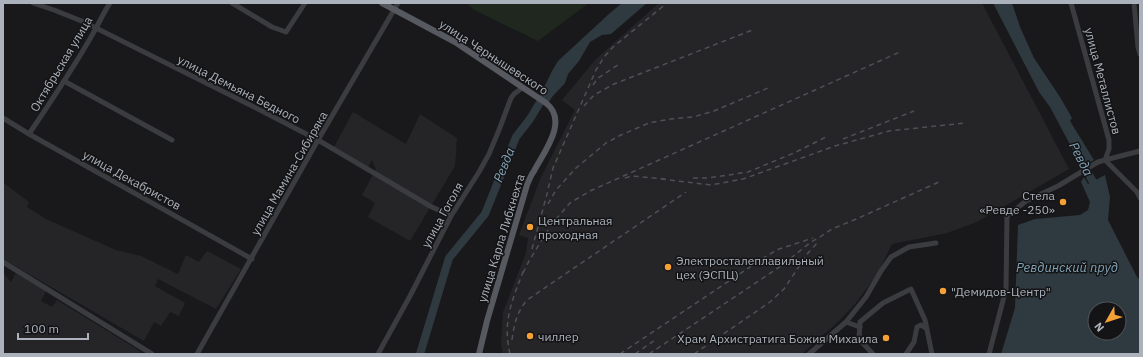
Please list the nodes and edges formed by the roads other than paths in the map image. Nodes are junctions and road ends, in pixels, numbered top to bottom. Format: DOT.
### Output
graph roads {
  1 [pos="33,3"];
  2 [pos="110,3"];
  3 [pos="232,3"];
  4 [pos="305,3"];
  5 [pos="382,3"];
  6 [pos="398,3"];
  7 [pos="1071,3"];
  8 [pos="1134,3"];
  9 [pos="394,10"];
  10 [pos="96,29"];
  11 [pos="1140,54"];
  12 [pos="64,81"];
  13 [pos="522,88"];
  14 [pos="552,108"];
  15 [pos="3,118"];
  16 [pos="29,134"];
  17 [pos="172,140"];
  18 [pos="318,140"];
  19 [pos="1140,151"];
  20 [pos="1105,160"];
  21 [pos="1140,198"];
  22 [pos="451,216"];
  23 [pos="936,243"];
  24 [pos="252,259"];
  25 [pos="3,262"];
  26 [pos="846,322"];
  27 [pos="860,327"];
  28 [pos="926,328"];
  29 [pos="152,354"];
  30 [pos="197,354"];
  31 [pos="378,354"];
  32 [pos="479,354"];
  33 [pos="809,354"];
  34 [pos="873,354"];
  35 [pos="906,354"];
  36 [pos="932,354"];
  37 [pos="989,354"];
  1 -- 10 [label="street, улица Демьяна Бедного"];
  2 -- 10 [label="street, Октябрьская улица"];
  3 -- 4 [label="street"];
  5 -- 9 [label="main road, улица Чернышевского"];
  6 -- 9 [label="street, улица Мамина-Сибиряка"];
  7 -- 20 [label="street, улица Металлистов"];
  8 -- 11 [label="street"];
  9 -- 13 [label="main road, улица Чернышевского"];
  9 -- 18 [label="street, улица Мамина-Сибиряка"];
  10 -- 12 [label="street, Октябрьская улица"];
  10 -- 18 [label="street, улица Демьяна Бедного"];
  12 -- 16 [label="street, Октябрьская улица"];
  12 -- 17 [label="street"];
  13 -- 14 [label="main road, улица Чернышевского"];
  13 -- 22 [label="street, улица Гоголя"];
  14 -- 32 [label="main road, улица Карла Либкнехта"];
  15 -- 16 [label="street, улица Декабристов"];
  16 -- 24 [label="street, улица Декабристов"];
  18 -- 22 [label="street, улица Демьяна Бедного"];
  18 -- 24 [label="street, улица Мамина-Сибиряка"];
  19 -- 20 [label="street"];
  20 -- 21 [label="street"];
  20 -- 37 [label="street"];
  22 -- 31 [label="street, улица Гоголя"];
  23 -- 26 [label="street"];
  24 -- 30 [label="street, улица Мамина-Сибиряка"];
  25 -- 29 [label="street"];
  26 -- 27 [label="street"];
  26 -- 33 [label="street"];
  27 -- 28 [label="street"];
  27 -- 34 [label="street"];
  28 -- 35 [label="street"];
  28 -- 36 [label="street"];
}
